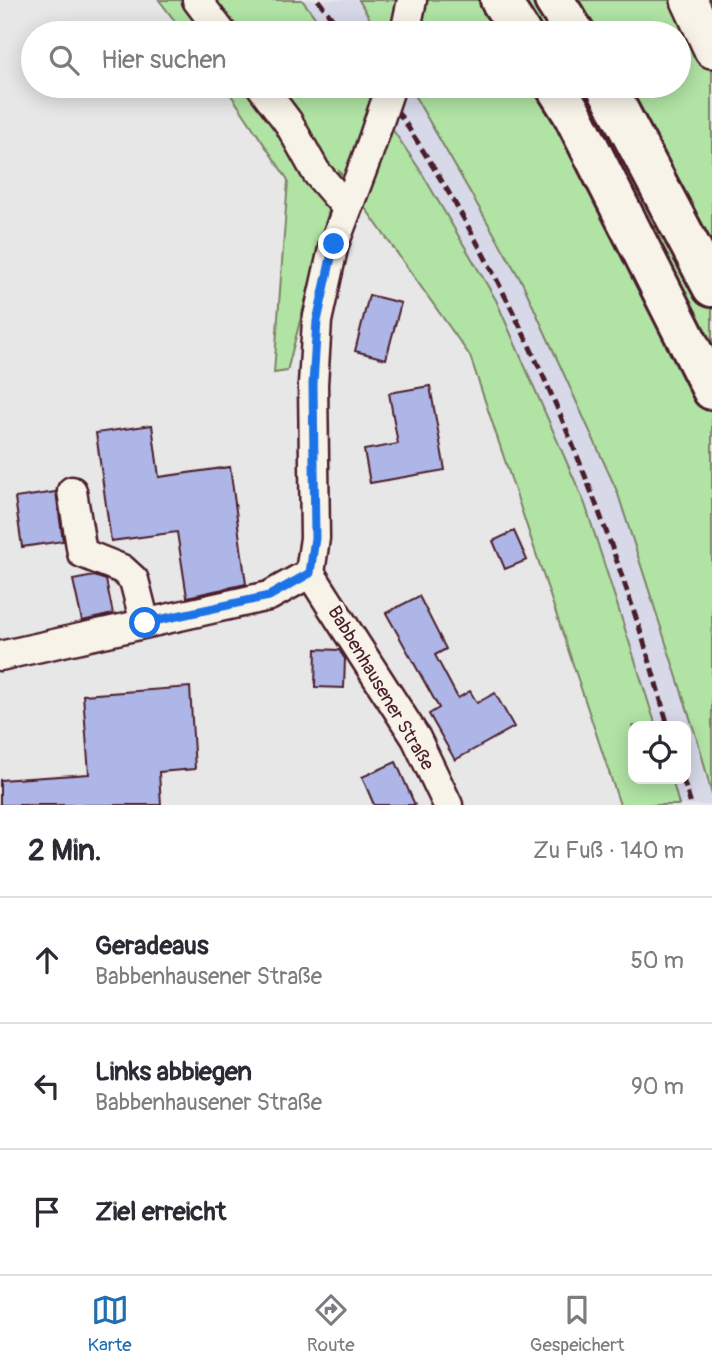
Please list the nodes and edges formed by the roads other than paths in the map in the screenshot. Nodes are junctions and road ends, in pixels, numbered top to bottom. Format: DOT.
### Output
graph roads {
  1 [pos="197,0"];
  2 [pos="412,0"];
  3 [pos="500,0"];
  4 [pos="554,0"];
  5 [pos="689,0"];
  6 [pos="213,21"];
  7 [pos="408,21"];
  8 [pos="513,21"];
  9 [pos="567,21"];
  10 [pos="712,50"];
  11 [pos="270,98"];
  12 [pos="387,98"];
  13 [pos="563,98"];
  14 [pos="612,98"];
  15 [pos="347,208"];
  16 [pos="712,287"];
  17 [pos="712,390"];
  18 [pos="72,491"];
  19 [pos="310,573"];
  20 [pos="145,623"];
  21 [pos="0,656"];
  22 [pos="448,805"];
  1 -- 6 [label="street"];
  2 -- 7 [label="street"];
  3 -- 8 [label="highway"];
  4 -- 9 [label="highway"];
  5 -- 10 [label="main road"];
  11 -- 15 [label="street"];
  12 -- 15 [label="street, bridge"];
  13 -- 17 [label="highway"];
  14 -- 16 [label="highway"];
  15 -- 19 [label="street"];
  18 -- 20 [label="street"];
  19 -- 20 [label="street"];
  19 -- 22 [label="street, Babbenhausener Straße"];
  20 -- 21 [label="street"];
}
